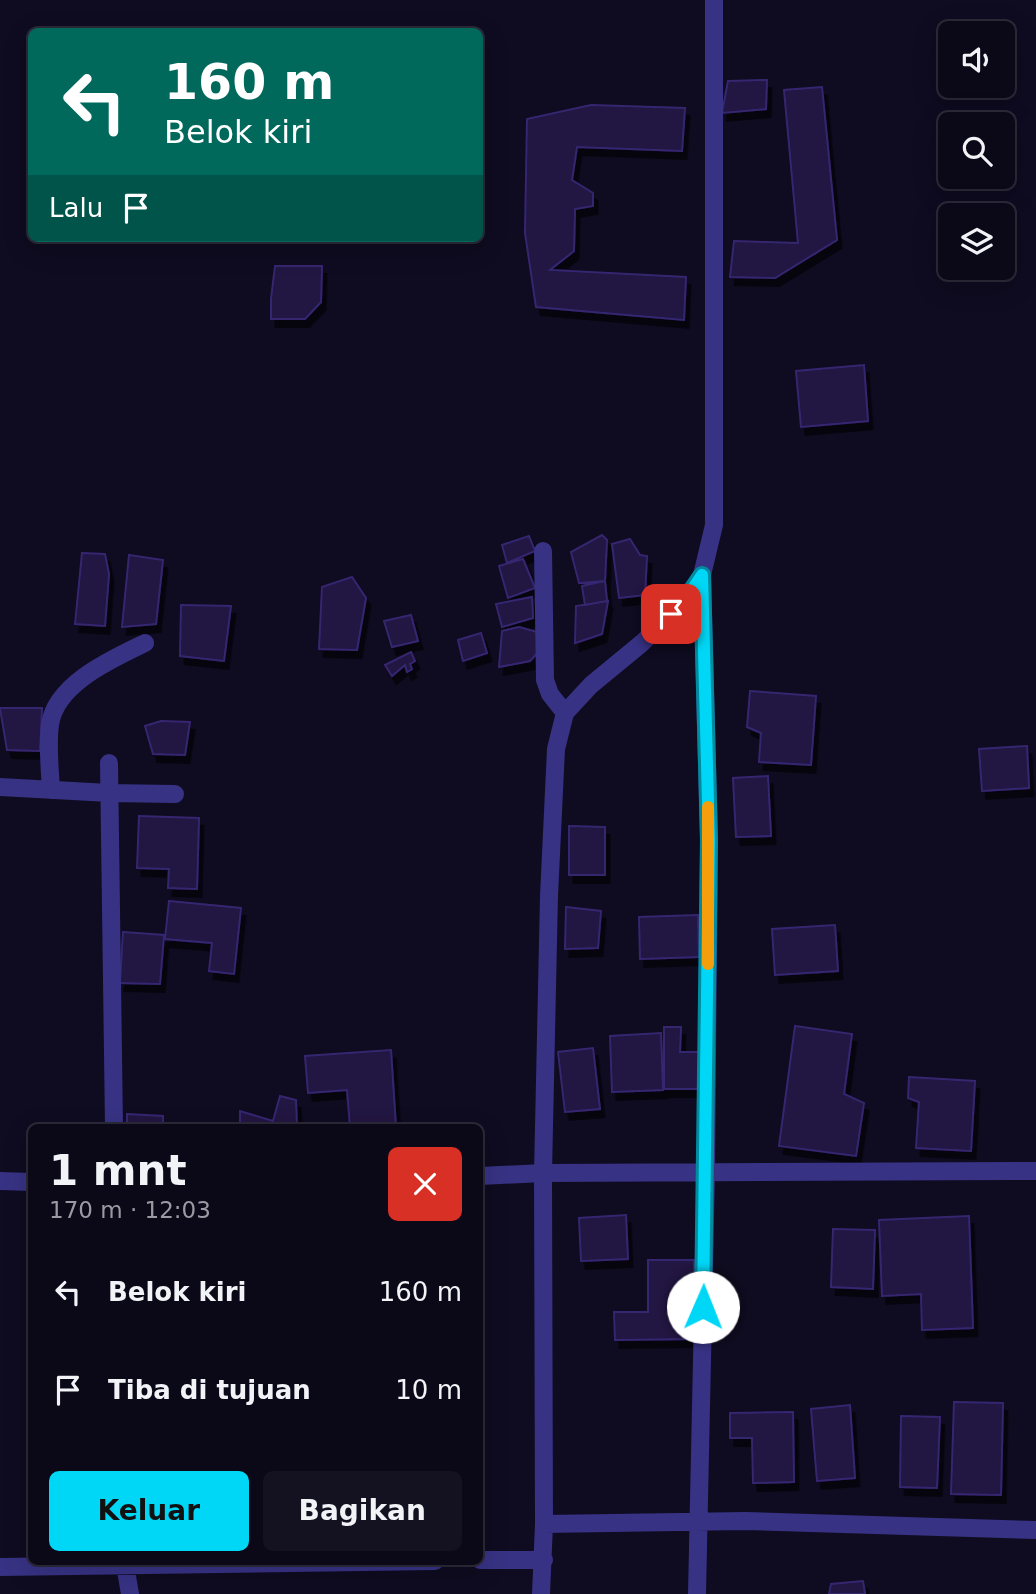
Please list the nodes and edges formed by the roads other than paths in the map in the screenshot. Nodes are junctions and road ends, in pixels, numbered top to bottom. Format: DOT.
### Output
graph roads {
  1 [pos="714,0"];
  2 [pos="543,551"];
  3 [pos="702,575"];
  4 [pos="145,643"];
  5 [pos="565,713"];
  6 [pos="108,762"];
  7 [pos="0,787"];
  8 [pos="51,790"];
  9 [pos="109,793"];
  10 [pos="175,794"];
  11 [pos="114,1124"];
  12 [pos="1036,1171"];
  13 [pos="543,1173"];
  14 [pos="706,1173"];
  15 [pos="483,1176"];
  16 [pos="0,1181"];
  17 [pos="28,1182"];
  18 [pos="698,1521"];
  19 [pos="544,1524"];
  20 [pos="1036,1530"];
  21 [pos="483,1560"];
  22 [pos="544,1560"];
  23 [pos="125,1565"];
  24 [pos="0,1567"];
  25 [pos="130,1594"];
  26 [pos="541,1594"];
  27 [pos="697,1594"];
  1 -- 3 [label="street"];
  2 -- 5 [label="street"];
  3 -- 5 [label="street"];
  3 -- 14 [label="street"];
  4 -- 8 [label="street"];
  5 -- 13 [label="street"];
  6 -- 9 [label="street"];
  7 -- 8 [label="street"];
  8 -- 9 [label="street"];
  9 -- 10 [label="street"];
  9 -- 11 [label="street"];
  12 -- 14 [label="street"];
  13 -- 14 [label="street"];
  13 -- 15 [label="street"];
  13 -- 19 [label="street"];
  14 -- 18 [label="street"];
  16 -- 17 [label="street"];
  18 -- 19 [label="street"];
  18 -- 20 [label="street"];
  18 -- 27 [label="street"];
  19 -- 22 [label="street"];
  21 -- 22 [label="street"];
  22 -- 26 [label="street"];
  23 -- 24 [label="street"];
  23 -- 25 [label="street"];
}
